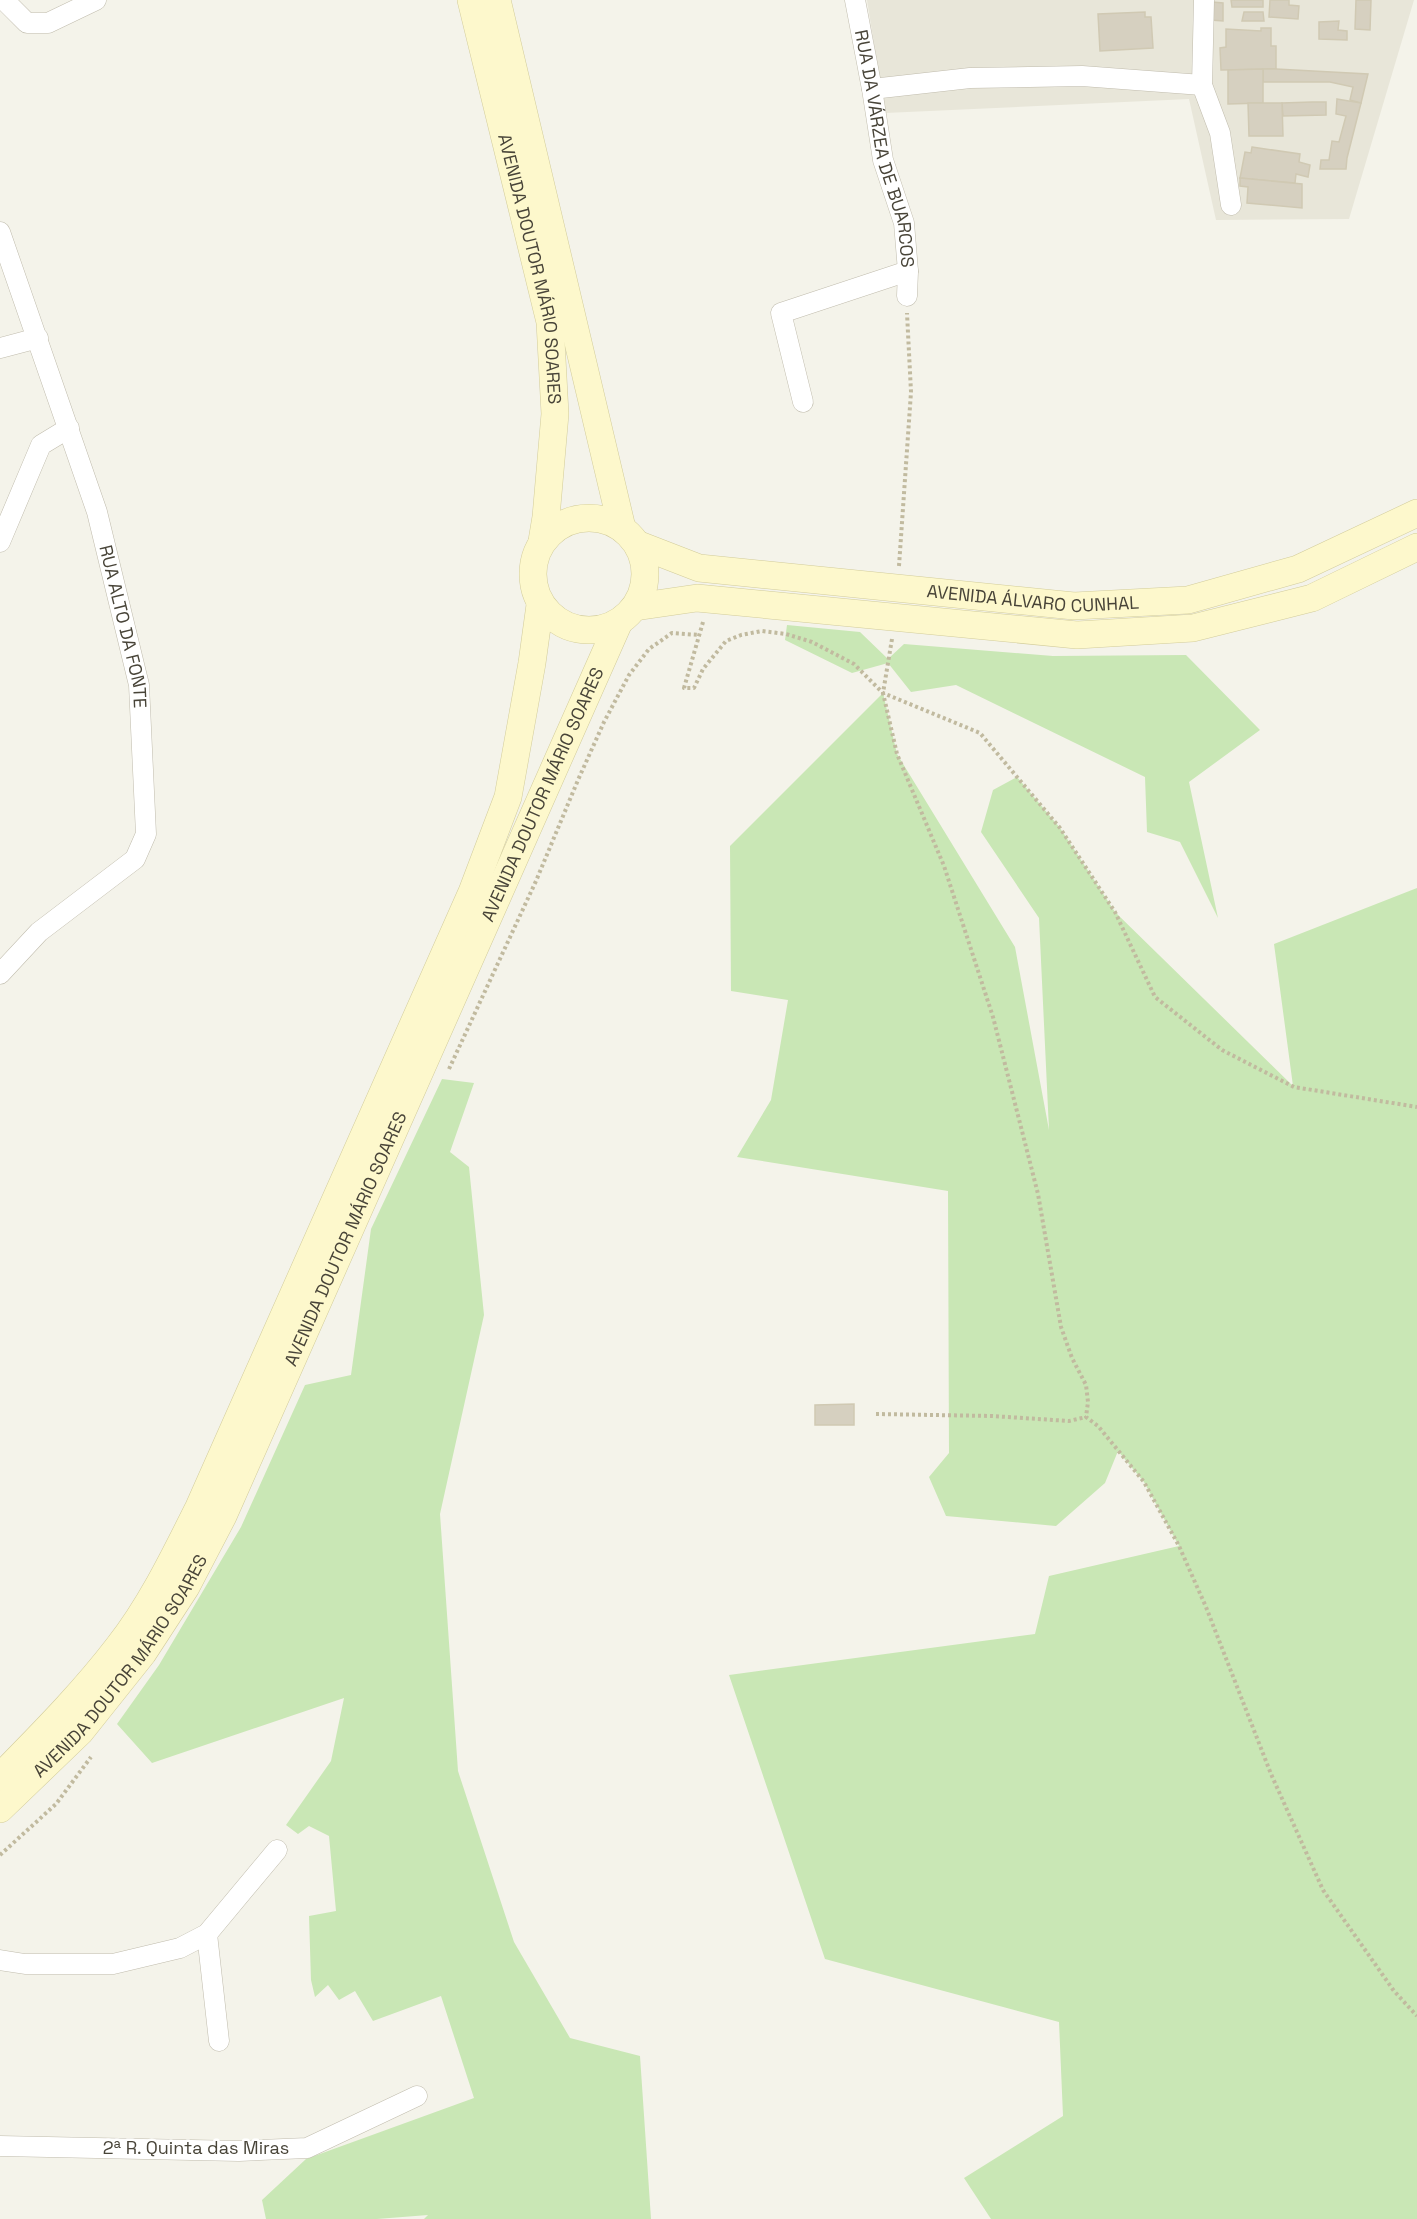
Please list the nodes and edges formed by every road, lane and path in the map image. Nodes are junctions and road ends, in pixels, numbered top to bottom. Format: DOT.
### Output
graph roads {
  1 [pos="4,0"];
  2 [pos="96,0"];
  3 [pos="471,0"];
  4 [pos="497,0"];
  5 [pos="855,0"];
  6 [pos="1204,0"];
  7 [pos="1202,85"];
  8 [pos="872,89"];
  9 [pos="1231,205"];
  10 [pos="0,232"];
  11 [pos="908,271"];
  12 [pos="907,296"];
  13 [pos="38,339"];
  14 [pos="0,348"];
  15 [pos="803,402"];
  16 [pos="69,428"];
  17 [pos="1417,513"];
  18 [pos="629,536"];
  19 [pos="542,541"];
  20 [pos="0,542"];
  21 [pos="1417,547"];
  22 [pos="899,567"];
  23 [pos="540,605"];
  24 [pos="627,615"];
  25 [pos="705,617"];
  26 [pos="893,636"];
  27 [pos="883,693"];
  28 [pos="0,974"];
  29 [pos="1417,1107"];
  30 [pos="876,1414"];
  31 [pos="1086,1417"];
  32 [pos="0,1777"];
  33 [pos="0,1809"];
  34 [pos="277,1850"];
  35 [pos="207,1934"];
  36 [pos="0,1960"];
  37 [pos="1417,2016"];
  38 [pos="219,2041"];
  39 [pos="417,2096"];
  40 [pos="0,2146"];
  1 -- 2 [label="street"];
  3 -- 19 [label="main road, AVENIDA DOUTOR MÁRIO SOARES"];
  4 -- 18 [label="main road, AVENIDA DOUTOR MÁRIO SOARES"];
  5 -- 8 [label="street, RUA DA VÁRZEA DE BUARCOS"];
  6 -- 7 [label="street"];
  7 -- 8 [label="street"];
  7 -- 9 [label="street"];
  8 -- 11 [label="street, RUA DA VÁRZEA DE BUARCOS"];
  10 -- 13 [label="street, RUA ALTO DA FONTE"];
  11 -- 12 [label="street, RUA DA VÁRZEA DE BUARCOS"];
  11 -- 15 [label="street"];
  12 -- 22 [label="path"];
  13 -- 14 [label="street"];
  13 -- 16 [label="street, RUA ALTO DA FONTE"];
  16 -- 20 [label="street"];
  16 -- 28 [label="street, RUA ALTO DA FONTE"];
  17 -- 18 [label="main road, AVENIDA ÁLVARO CUNHAL"];
  18 -- 19 [label="main road"];
  18 -- 24 [label="main road"];
  19 -- 23 [label="main road"];
  21 -- 24 [label="main road, AVENIDA ÁLVARO CUNHAL"];
  23 -- 24 [label="main road"];
  23 -- 32 [label="main road, AVENIDA DOUTOR MÁRIO SOARES"];
  24 -- 33 [label="main road, AVENIDA DOUTOR MÁRIO SOARES"];
  25 -- 27 [label="path"];
  26 -- 27 [label="path"];
  27 -- 29 [label="path"];
  27 -- 31 [label="path"];
  30 -- 31 [label="path"];
  31 -- 37 [label="path"];
  34 -- 35 [label="street"];
  35 -- 36 [label="street"];
  35 -- 38 [label="street"];
  39 -- 40 [label="street, 2ª R. Quinta das Miras"];
}
